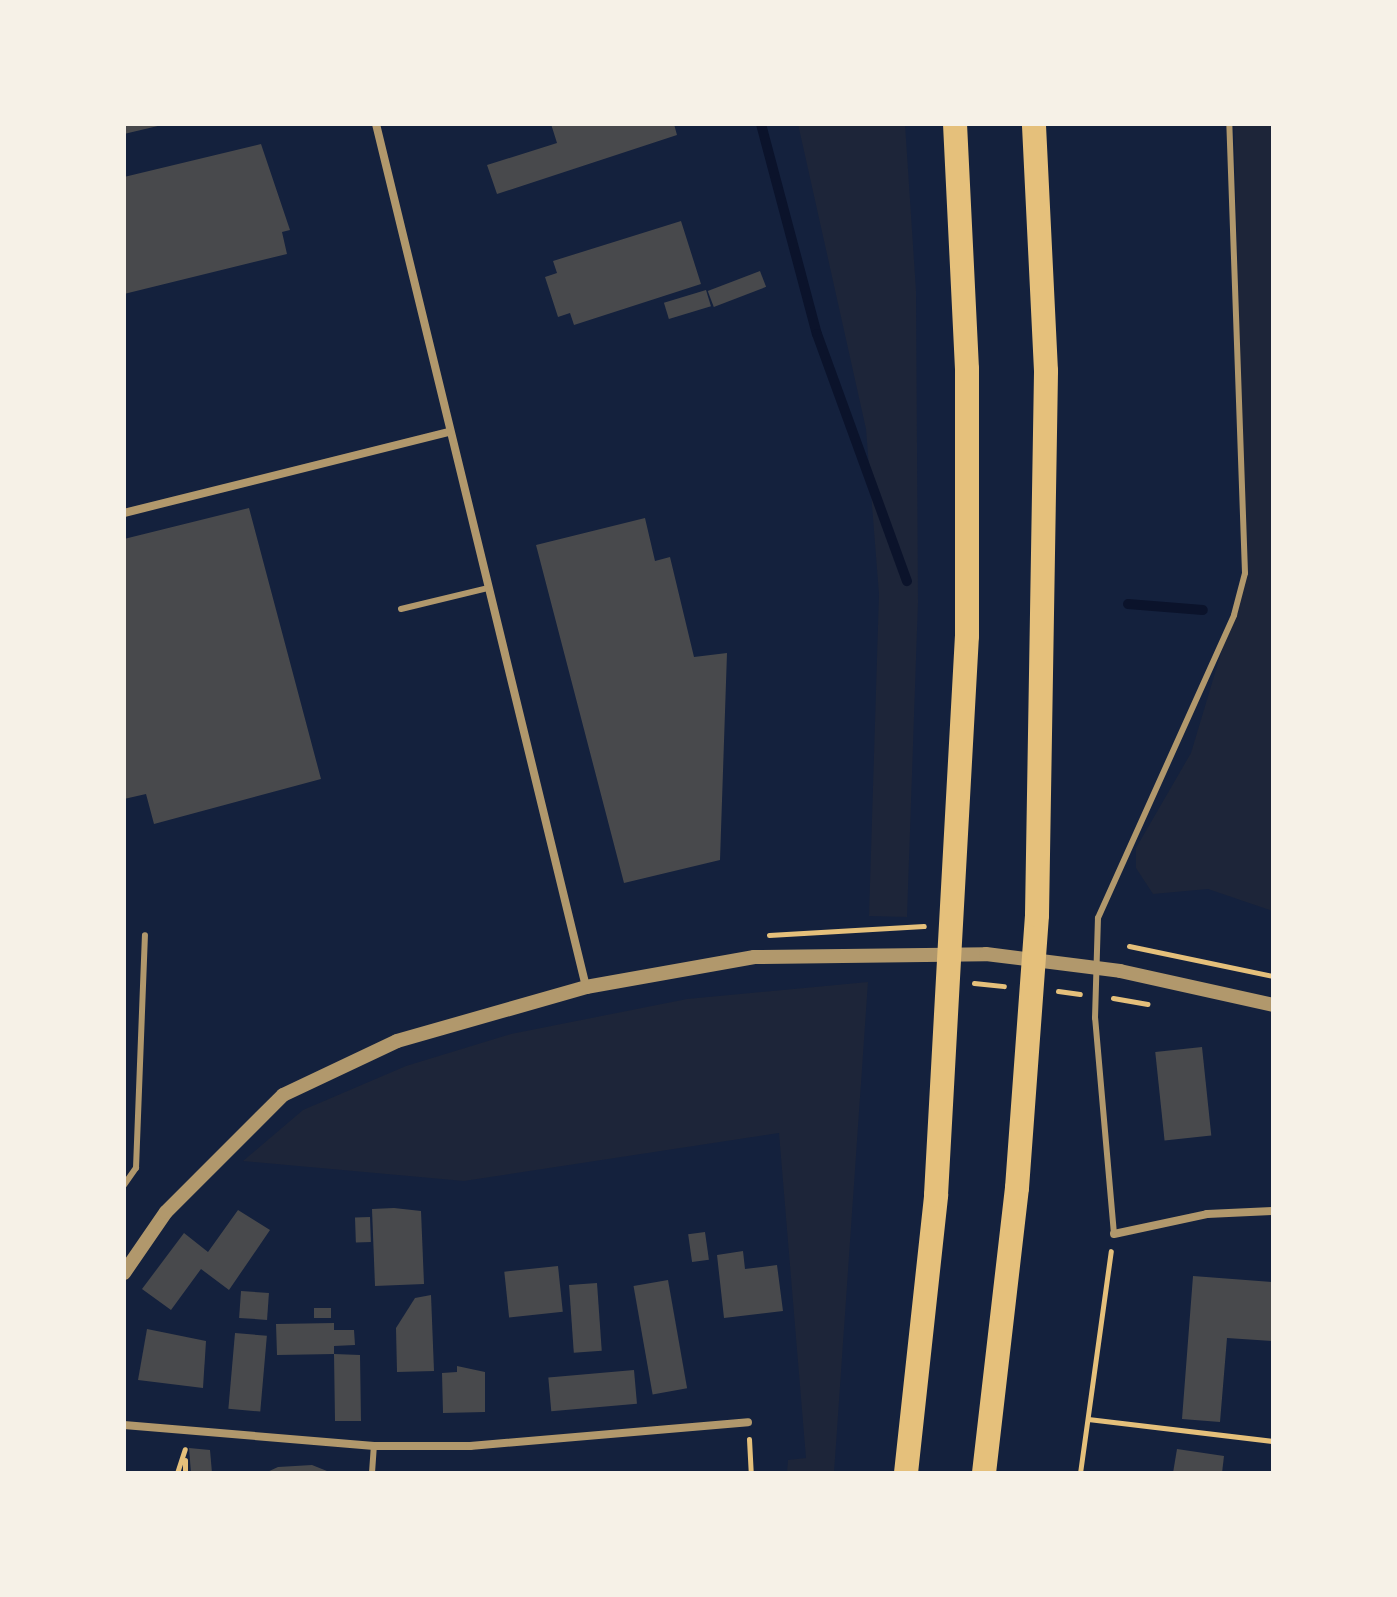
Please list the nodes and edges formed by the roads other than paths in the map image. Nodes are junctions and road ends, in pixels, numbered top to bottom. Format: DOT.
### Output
graph roads {
  1 [pos="376,124"];
  2 [pos="955,124"];
  3 [pos="1034,124"];
  4 [pos="1229,124"];
  5 [pos="450,432"];
  6 [pos="124,513"];
  7 [pos="488,588"];
  8 [pos="401,609"];
  9 [pos="145,935"];
  10 [pos="586,987"];
  11 [pos="1273,1005"];
  12 [pos="124,1185"];
  13 [pos="1273,1211"];
  14 [pos="1114,1234"];
  15 [pos="124,1273"];
  16 [pos="748,1422"];
  17 [pos="124,1425"];
  18 [pos="374,1446"];
  19 [pos="372,1473"];
  20 [pos="906,1473"];
  21 [pos="984,1473"];
  1 -- 5 [label="street"];
  2 -- 20 [label="highway"];
  3 -- 21 [label="highway"];
  4 -- 14 [label="lane"];
  5 -- 6 [label="street"];
  5 -- 7 [label="street"];
  7 -- 8 [label="lane"];
  7 -- 10 [label="street"];
  9 -- 12 [label="lane"];
  10 -- 11 [label="street"];
  10 -- 15 [label="street"];
  13 -- 14 [label="street"];
  16 -- 18 [label="street"];
  17 -- 18 [label="street"];
  18 -- 19 [label="lane"];
}
